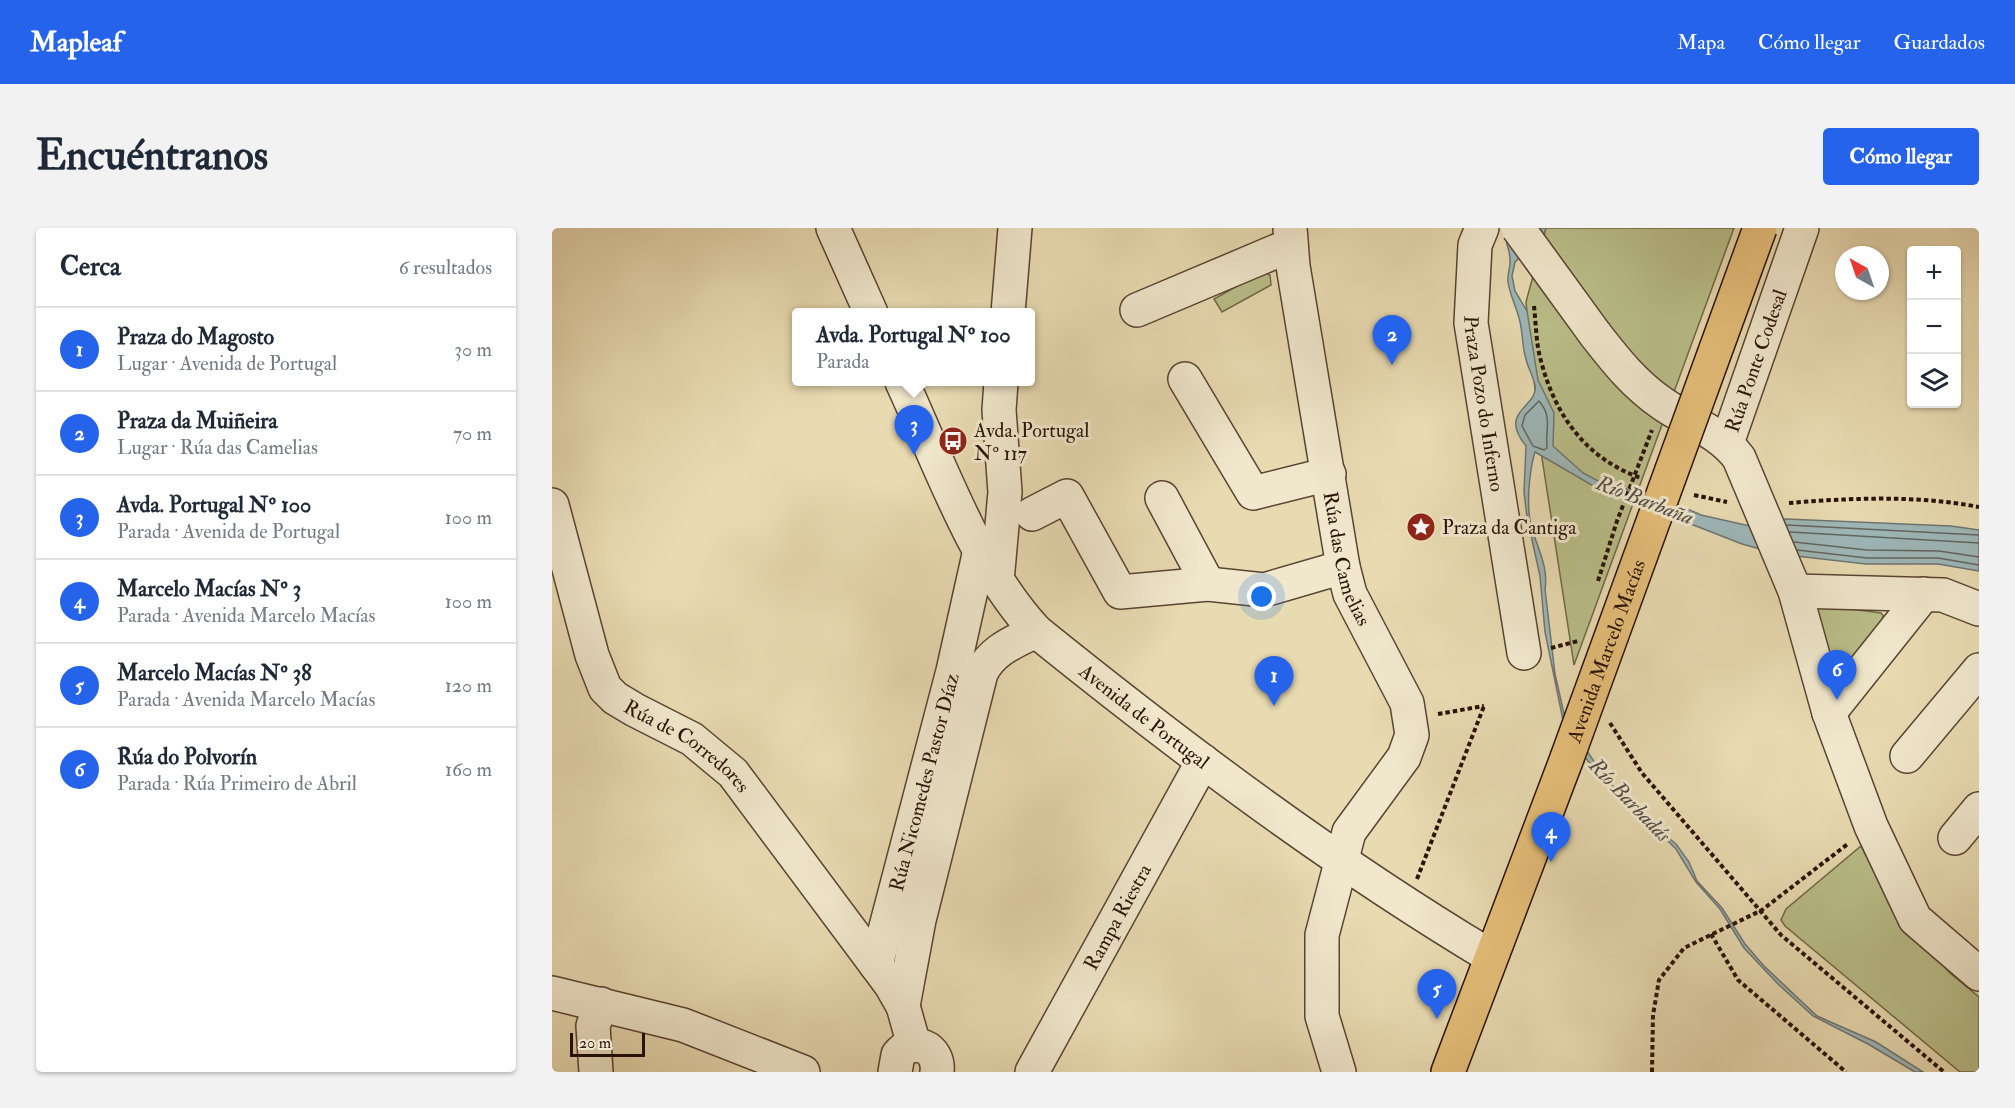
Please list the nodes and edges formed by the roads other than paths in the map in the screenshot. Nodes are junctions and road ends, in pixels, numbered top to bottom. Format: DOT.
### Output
graph roads {
  1 [pos="833,228"];
  2 [pos="1015,228"];
  3 [pos="1482,228"];
  4 [pos="1518,228"];
  5 [pos="1760,228"];
  6 [pos="1802,228"];
  7 [pos="1290,236"];
  8 [pos="869,308"];
  9 [pos="1008,308"];
  10 [pos="1137,310"];
  11 [pos="1185,379"];
  12 [pos="904,386"];
  13 [pos="1001,386"];
  14 [pos="1727,442"];
  15 [pos="1329,474"];
  16 [pos="1162,498"];
  17 [pos="1032,514"];
  18 [pos="554,523"];
  19 [pos="980,550"];
  20 [pos="1343,567"];
  21 [pos="997,581"];
  22 [pos="1208,584"];
  23 [pos="1795,591"];
  24 [pos="1924,594"];
  25 [pos="1979,609"];
  26 [pos="1036,631"];
  27 [pos="1524,653"];
  28 [pos="1979,670"];
  29 [pos="1829,713"];
  30 [pos="1907,756"];
  31 [pos="1203,761"];
  32 [pos="1979,809"];
  33 [pos="1955,838"];
  34 [pos="1340,860"];
  35 [pos="1490,956"];
  36 [pos="876,965"];
  37 [pos="1979,974"];
  38 [pos="552,993"];
  39 [pos="601,1004"];
  40 [pos="903,1006"];
  41 [pos="897,1064"];
  42 [pos="596,1072"];
  43 [pos="803,1072"];
  44 [pos="937,1072"];
  45 [pos="1032,1072"];
  46 [pos="1339,1072"];
  47 [pos="1448,1072"];
  1 -- 8 [label="street"];
  2 -- 9 [label="street"];
  3 -- 27 [label="street, Praza Pozo do Inferno"];
  4 -- 14 [label="street, bridge"];
  5 -- 35 [label="main road, Avenida Marcelo Macías, bridge"];
  6 -- 14 [label="street, Rúa Ponte Codesal"];
  7 -- 10 [label="street"];
  7 -- 15 [label="street, Rúa das Camelias"];
  11 -- 15 [label="street"];
  12 -- 19 [label="street, Avenida de Portugal"];
  13 -- 21 [label="street"];
  14 -- 23 [label="street, Rúa Ponte Codesal"];
  15 -- 20 [label="street, Rúa das Camelias"];
  16 -- 22 [label="street"];
  17 -- 22 [label="street"];
  18 -- 36 [label="street, Rúa de Corredores"];
  19 -- 21 [label="street, Avenida de Portugal"];
  19 -- 36 [label="street, Rúa Nicomedes Pastor Díaz"];
  20 -- 22 [label="street"];
  20 -- 34 [label="street, Rúa das Camelias"];
  21 -- 26 [label="street, Avenida de Portugal"];
  23 -- 24 [label="street"];
  23 -- 29 [label="street, Rúa Ponte Codesal"];
  24 -- 25 [label="street"];
  24 -- 29 [label="street"];
  26 -- 31 [label="street, Avenida de Portugal"];
  26 -- 40 [label="street, Rúa Nicomedes Pastor Díaz"];
  28 -- 30 [label="street"];
  29 -- 37 [label="street, Rúa Ponte Codesal"];
  31 -- 34 [label="street, Avenida de Portugal"];
  31 -- 45 [label="street, Rampa Riestra"];
  32 -- 33 [label="street"];
  34 -- 35 [label="street, Avenida de Portugal"];
  34 -- 46 [label="street, Rúa das Camelias"];
  35 -- 47 [label="main road, Avenida Marcelo Macías"];
  36 -- 40 [label="street, Rúa Nicomedes Pastor Díaz"];
  38 -- 39 [label="street"];
  39 -- 42 [label="street"];
  39 -- 43 [label="street"];
  40 -- 41 [label="street, Rúa Nicomedes Pastor Díaz"];
  41 -- 44 [label="street, Rúa Nicomedes Pastor Díaz"];
}
